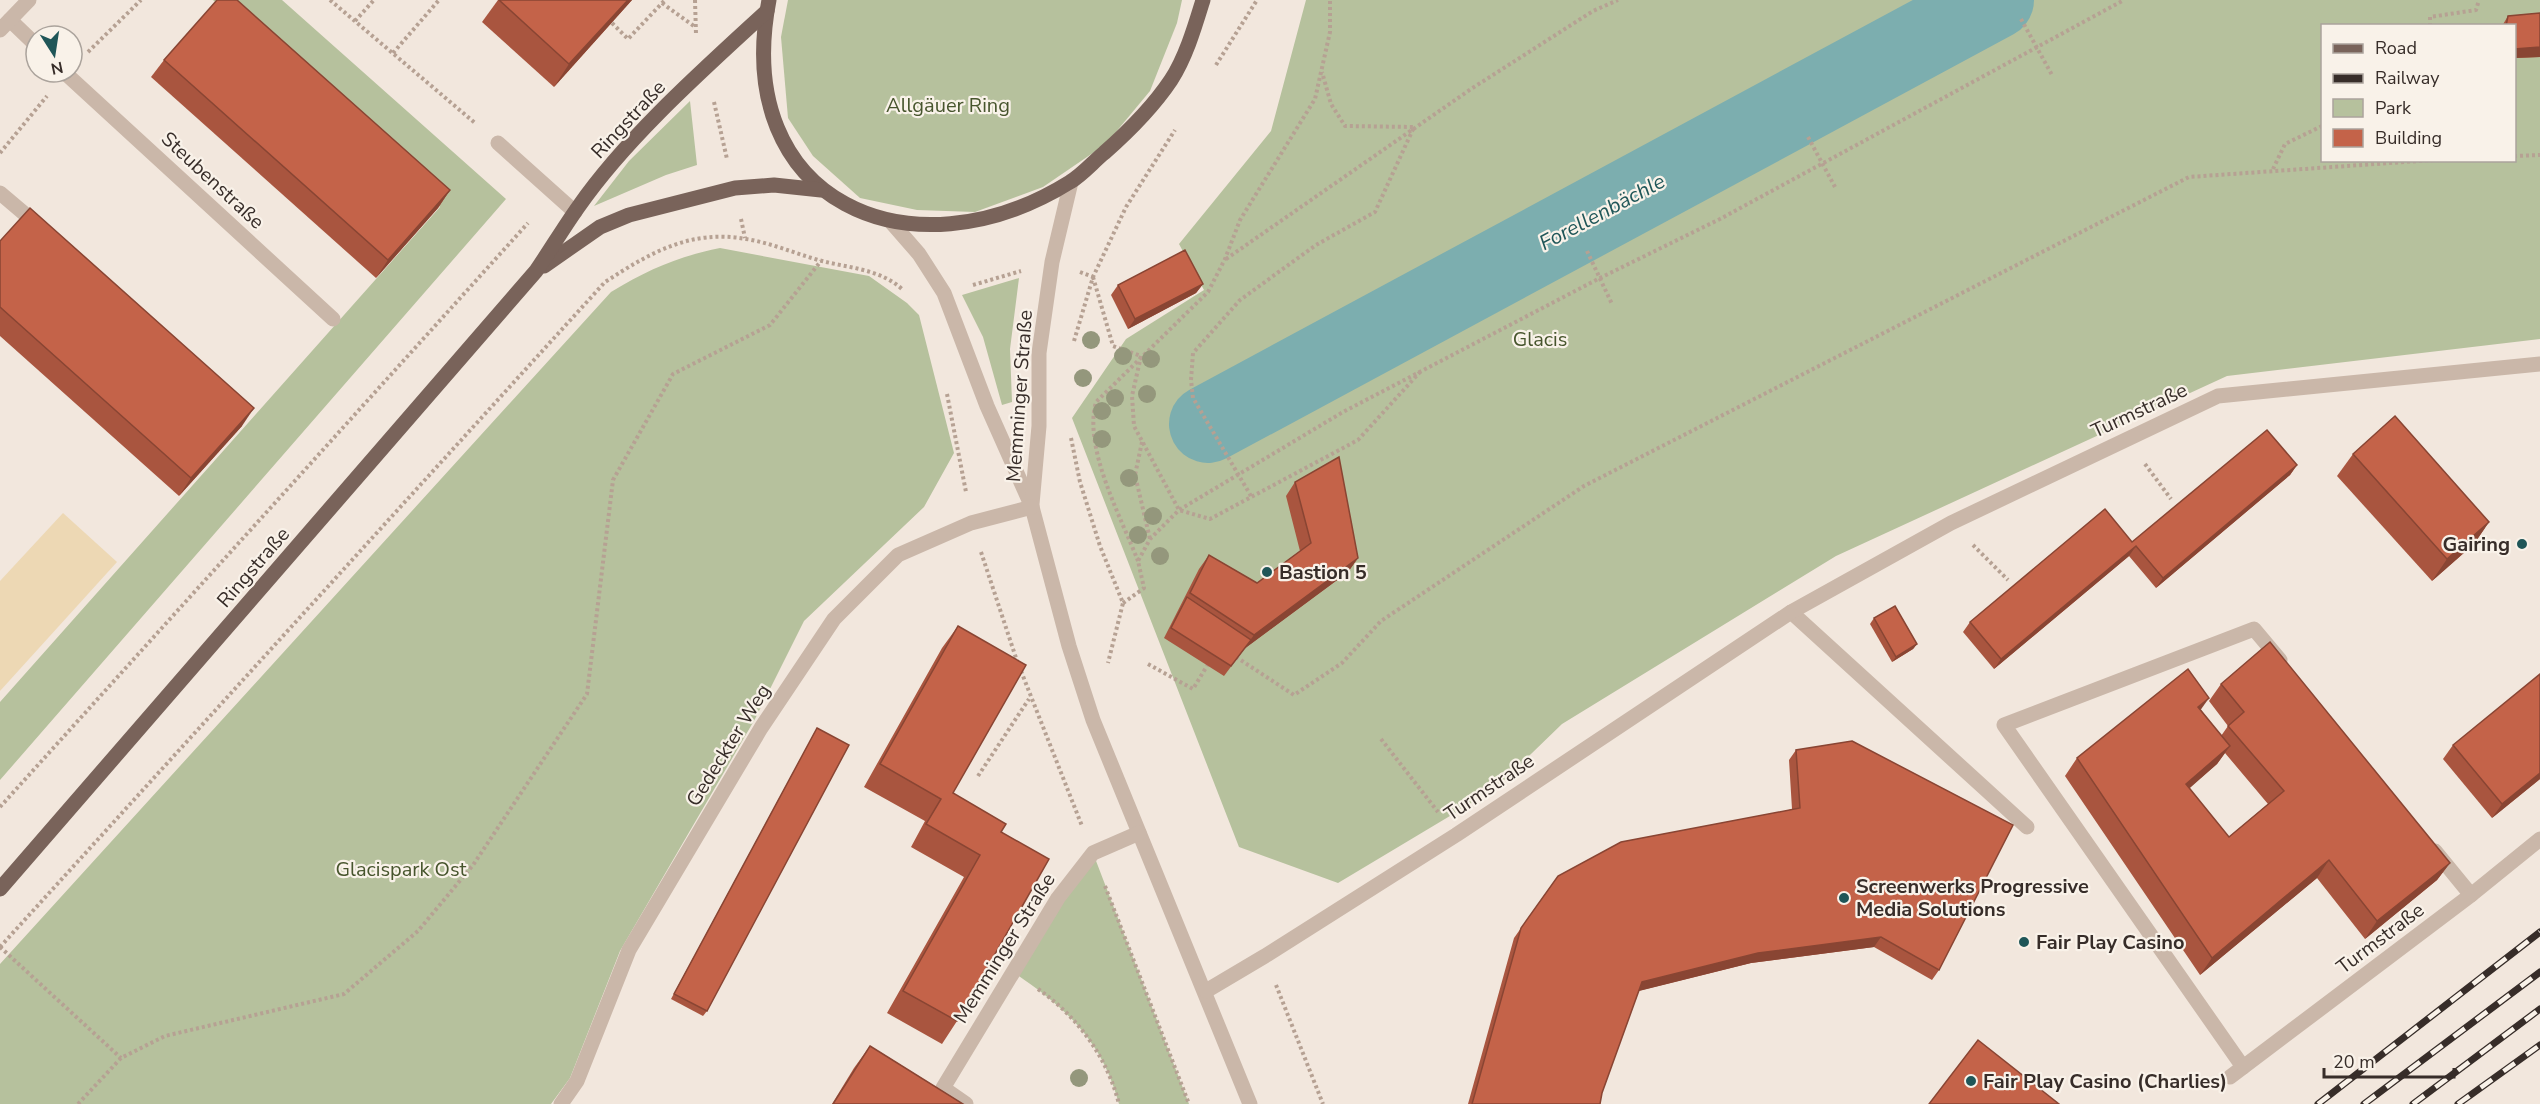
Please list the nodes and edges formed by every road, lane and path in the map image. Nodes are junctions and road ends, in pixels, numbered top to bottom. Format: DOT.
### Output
graph roads {
  1 [pos="28,0"];
  2 [pos="141,0"];
  3 [pos="330,0"];
  4 [pos="374,0"];
  5 [pos="439,0"];
  6 [pos="694,0"];
  7 [pos="1203,0"];
  8 [pos="1257,0"];
  9 [pos="1330,0"];
  10 [pos="1618,0"];
  11 [pos="2119,0"];
  12 [pos="2125,0"];
  13 [pos="2479,0"];
  14 [pos="663,1"];
  15 [pos="768,5"];
  16 [pos="2021,19"];
  17 [pos="355,21"];
  18 [pos="612,23"];
  19 [pos="2430,24"];
  20 [pos="5,25"];
  21 [pos="694,26"];
  22 [pos="24,37"];
  23 [pos="2037,48"];
  24 [pos="393,53"];
  25 [pos="84,55"];
  26 [pos="706,68"];
  27 [pos="1213,69"];
  28 [pos="1322,71"];
  29 [pos="2052,75"];
  30 [pos="56,84"];
  31 [pos="77,84"];
  32 [pos="2321,126"];
  33 [pos="1414,127"];
  34 [pos="1176,128"];
  35 [pos="1808,137"];
  36 [pos="498,143"];
  37 [pos="0,153"];
  38 [pos="2540,155"];
  39 [pos="2516,156"];
  40 [pos="2401,162"];
  41 [pos="1821,164"];
  42 [pos="2272,170"];
  43 [pos="1071,182"];
  44 [pos="1835,187"];
  45 [pos="735,188"];
  46 [pos="821,190"];
  47 [pos="0,193"];
  48 [pos="554,194"];
  49 [pos="575,212"];
  50 [pos="891,223"];
  51 [pos="745,238"];
  52 [pos="54,240"];
  53 [pos="1587,250"];
  54 [pos="1225,259"];
  55 [pos="821,261"];
  56 [pos="536,271"];
  57 [pos="1093,277"];
  58 [pos="1600,278"];
  59 [pos="907,294"];
  60 [pos="1612,304"];
  61 [pos="333,319"];
  62 [pos="1073,352"];
  63 [pos="1141,356"];
  64 [pos="2540,364"];
  65 [pos="1423,369"];
  66 [pos="946,388"];
  67 [pos="1071,436"];
  68 [pos="2127,439"];
  69 [pos="1142,442"];
  70 [pos="1237,474"];
  71 [pos="1251,496"];
  72 [pos="2171,499"];
  73 [pos="1032,507"];
  74 [pos="1179,510"];
  75 [pos="971,523"];
  76 [pos="1951,523"];
  77 [pos="1150,539"];
  78 [pos="1138,561"];
  79 [pos="2008,580"];
  80 [pos="1791,612"];
  81 [pos="1228,652"];
  82 [pos="1213,656"];
  83 [pos="1148,664"];
  84 [pos="2292,675"];
  85 [pos="1030,699"];
  86 [pos="1381,739"];
  87 [pos="978,776"];
  88 [pos="0,807"];
  89 [pos="2027,827"];
  90 [pos="1139,833"];
  91 [pos="1456,835"];
  92 [pos="2540,839"];
  93 [pos="2427,840"];
  94 [pos="1093,853"];
  95 [pos="0,889"];
  96 [pos="2471,895"];
  97 [pos="0,947"];
  98 [pos="1265,957"];
  99 [pos="1013,972"];
  100 [pos="1206,991"];
  101 [pos="121,1058"];
  102 [pos="2243,1067"];
  103 [pos="2230,1077"];
  104 [pos="78,1104"];
  105 [pos="561,1104"];
  106 [pos="966,1104"];
  107 [pos="1119,1104"];
  108 [pos="1189,1104"];
  109 [pos="1250,1104"];
  110 [pos="1323,1104"];
  1 -- 20 [label="street"];
  2 -- 25 [label="path"];
  3 -- 17 [label="path"];
  4 -- 17 [label="path"];
  5 -- 24 [label="path"];
  6 -- 21 [label="path"];
  7 -- 43 [label="main road"];
  8 -- 27 [label="path"];
  9 -- 28 [label="path"];
  10 -- 33 [label="path"];
  11 -- 12 [label="path"];
  12 -- 23 [label="path"];
  13 -- 19 [label="path"];
  14 -- 18 [label="path"];
  14 -- 21 [label="path"];
  15 -- 26 [label="main road, Ringstraße"];
  15 -- 46 [label="main road"];
  16 -- 23 [label="path"];
  17 -- 24 [label="path"];
  20 -- 22 [label="street"];
  21 -- 26 [label="path"];
  23 -- 29 [label="path"];
  23 -- 41 [label="path"];
  24 -- 36 [label="path"];
  26 -- 45 [label="path"];
  26 -- 49 [label="main road, Ringstraße"];
  28 -- 33 [label="path"];
  28 -- 54 [label="path"];
  30 -- 37 [label="path"];
  31 -- 61 [label="street, Steubenstraße"];
  32 -- 42 [label="path"];
  33 -- 54 [label="path"];
  33 -- 70 [label="path"];
  34 -- 57 [label="path"];
  35 -- 41 [label="path"];
  36 -- 48 [label="street"];
  38 -- 39 [label="path"];
  40 -- 42 [label="path"];
  41 -- 44 [label="path"];
  41 -- 58 [label="path"];
  42 -- 81 [label="path"];
  43 -- 50 [label="main road"];
  43 -- 73 [label="street, Memminger Straße"];
  45 -- 46 [label="main road, Ringstraße"];
  45 -- 51 [label="path"];
  45 -- 56 [label="main road, Ringstraße"];
  46 -- 50 [label="main road"];
  47 -- 52 [label="street"];
  48 -- 49 [label="street"];
  48 -- 88 [label="path"];
  49 -- 56 [label="main road, Ringstraße"];
  50 -- 73 [label="street, Memminger Straße"];
  51 -- 55 [label="path"];
  51 -- 97 [label="path"];
  53 -- 58 [label="path"];
  54 -- 63 [label="path"];
  55 -- 59 [label="path"];
  55 -- 101 [label="path"];
  56 -- 95 [label="main road, Ringstraße"];
  57 -- 62 [label="path"];
  57 -- 63 [label="path"];
  58 -- 60 [label="path"];
  58 -- 65 [label="path"];
  63 -- 69 [label="path"];
  63 -- 78 [label="path"];
  64 -- 68 [label="street, Turmstraße"];
  65 -- 70 [label="path"];
  65 -- 71 [label="path"];
  66 -- 75 [label="path"];
  67 -- 78 [label="path"];
  68 -- 72 [label="path"];
  68 -- 76 [label="street, Turmstraße"];
  69 -- 74 [label="path"];
  69 -- 77 [label="path"];
  70 -- 71 [label="path"];
  70 -- 74 [label="path"];
  71 -- 74 [label="path"];
  73 -- 75 [label="street, Gedeckter Weg"];
  73 -- 90 [label="street, Memminger Straße"];
  74 -- 77 [label="path"];
  75 -- 85 [label="path"];
  75 -- 105 [label="street, Gedeckter Weg"];
  76 -- 79 [label="path"];
  76 -- 80 [label="street, Turmstraße"];
  77 -- 78 [label="path"];
  80 -- 89 [label="street"];
  80 -- 91 [label="street, Turmstraße"];
  82 -- 83 [label="path"];
  84 -- 102 [label="street"];
  85 -- 87 [label="path"];
  85 -- 94 [label="path"];
  86 -- 91 [label="path"];
  90 -- 94 [label="street, Memminger Straße"];
  90 -- 100 [label="street, Memminger Straße"];
  91 -- 98 [label="street, Turmstraße"];
  92 -- 96 [label="street, Turmstraße"];
  93 -- 96 [label="street"];
  94 -- 99 [label="street, Memminger Straße"];
  94 -- 108 [label="path"];
  96 -- 102 [label="street, Turmstraße"];
  97 -- 101 [label="path"];
  98 -- 100 [label="street, Turmstraße"];
  98 -- 110 [label="path"];
  99 -- 106 [label="street, Memminger Straße"];
  99 -- 107 [label="path"];
  100 -- 109 [label="street, Memminger Straße"];
  101 -- 104 [label="path"];
  102 -- 103 [label="street, Turmstraße"];
}
